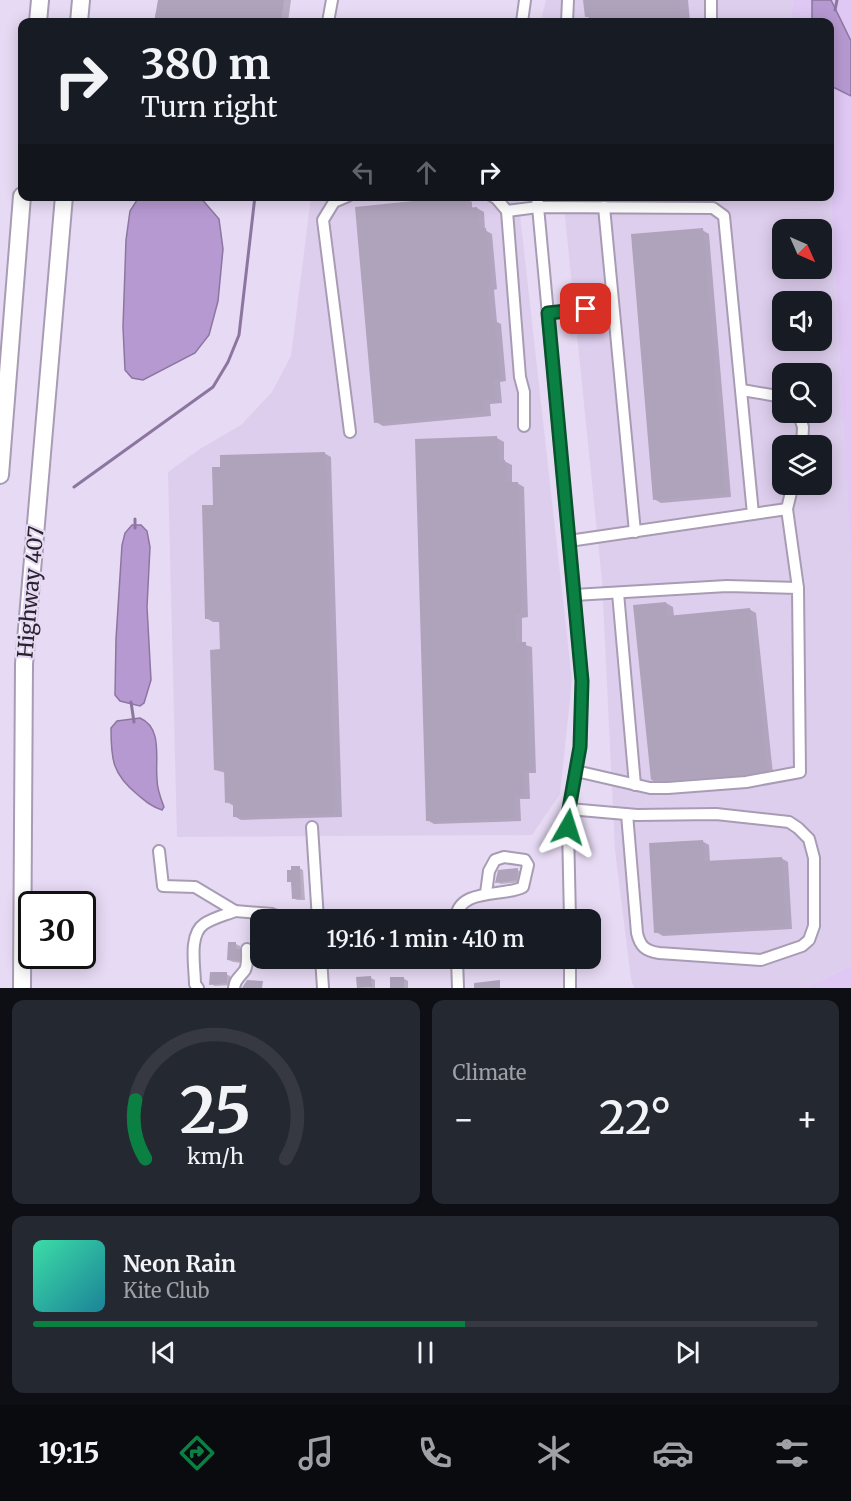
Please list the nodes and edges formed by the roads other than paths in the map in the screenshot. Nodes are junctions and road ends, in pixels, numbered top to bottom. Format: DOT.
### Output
graph roads {
  1 [pos="40,0"];
  2 [pos="81,0"];
  3 [pos="332,0"];
  4 [pos="525,0"];
  5 [pos="568,0"];
  6 [pos="711,0"];
  7 [pos="38,18"];
  8 [pos="79,18"];
  9 [pos="329,18"];
  10 [pos="523,18"];
  11 [pos="567,18"];
  12 [pos="711,18"];
  13 [pos="22,201"];
  14 [pos="64,201"];
  15 [pos="336,201"];
  16 [pos="499,201"];
  17 [pos="537,202"];
  18 [pos="604,207"];
  19 [pos="507,211"];
  20 [pos="586,309"];
  21 [pos="548,313"];
  22 [pos="742,390"];
  23 [pos="772,395"];
  24 [pos="524,426"];
  25 [pos="350,432"];
  26 [pos="0,475"];
  27 [pos="790,495"];
  28 [pos="787,508"];
  29 [pos="753,514"];
  30 [pos="635,532"];
  31 [pos="569,541"];
  32 [pos="798,588"];
  33 [pos="618,593"];
  34 [pos="574,595"];
  35 [pos="576,771"];
  36 [pos="635,785"];
  37 [pos="569,809"];
  38 [pos="627,814"];
  39 [pos="312,827"];
  40 [pos="159,850"];
  41 [pos="486,893"];
  42 [pos="317,909"];
  43 [pos="458,909"];
  44 [pos="570,909"];
  45 [pos="235,911"];
  46 [pos="250,912"];
  47 [pos="247,948"];
  48 [pos="322,969"];
  49 [pos="457,969"];
  50 [pos="570,969"];
  51 [pos="22,988"];
  52 [pos="198,988"];
  53 [pos="234,988"];
  54 [pos="323,988"];
  55 [pos="458,988"];
  56 [pos="570,988"];
  1 -- 7 [label="highway"];
  2 -- 8 [label="highway"];
  3 -- 9 [label="street"];
  4 -- 10 [label="street"];
  5 -- 11 [label="street"];
  6 -- 12 [label="street"];
  13 -- 26 [label="highway"];
  14 -- 51 [label="highway, Highway 407"];
  15 -- 25 [label="street"];
  16 -- 19 [label="street"];
  17 -- 18 [label="street"];
  17 -- 19 [label="street"];
  17 -- 21 [label="street"];
  18 -- 22 [label="street"];
  18 -- 30 [label="street"];
  19 -- 24 [label="street"];
  20 -- 21 [label="street"];
  21 -- 31 [label="street"];
  22 -- 23 [label="street"];
  22 -- 29 [label="street"];
  27 -- 28 [label="street"];
  28 -- 29 [label="street"];
  28 -- 32 [label="street"];
  29 -- 30 [label="street"];
  30 -- 31 [label="street"];
  31 -- 34 [label="street"];
  32 -- 33 [label="street"];
  32 -- 36 [label="street"];
  33 -- 34 [label="street"];
  33 -- 36 [label="street"];
  34 -- 35 [label="street"];
  35 -- 36 [label="street"];
  35 -- 37 [label="street"];
  37 -- 38 [label="street"];
  37 -- 44 [label="street"];
  38 -- 38 [label="street"];
  39 -- 42 [label="street"];
  40 -- 45 [label="street"];
  41 -- 41 [label="street"];
  41 -- 43 [label="street"];
  45 -- 46 [label="street"];
  45 -- 52 [label="street"];
  47 -- 53 [label="street"];
  48 -- 54 [label="street"];
  49 -- 55 [label="street"];
  50 -- 56 [label="street"];
}
